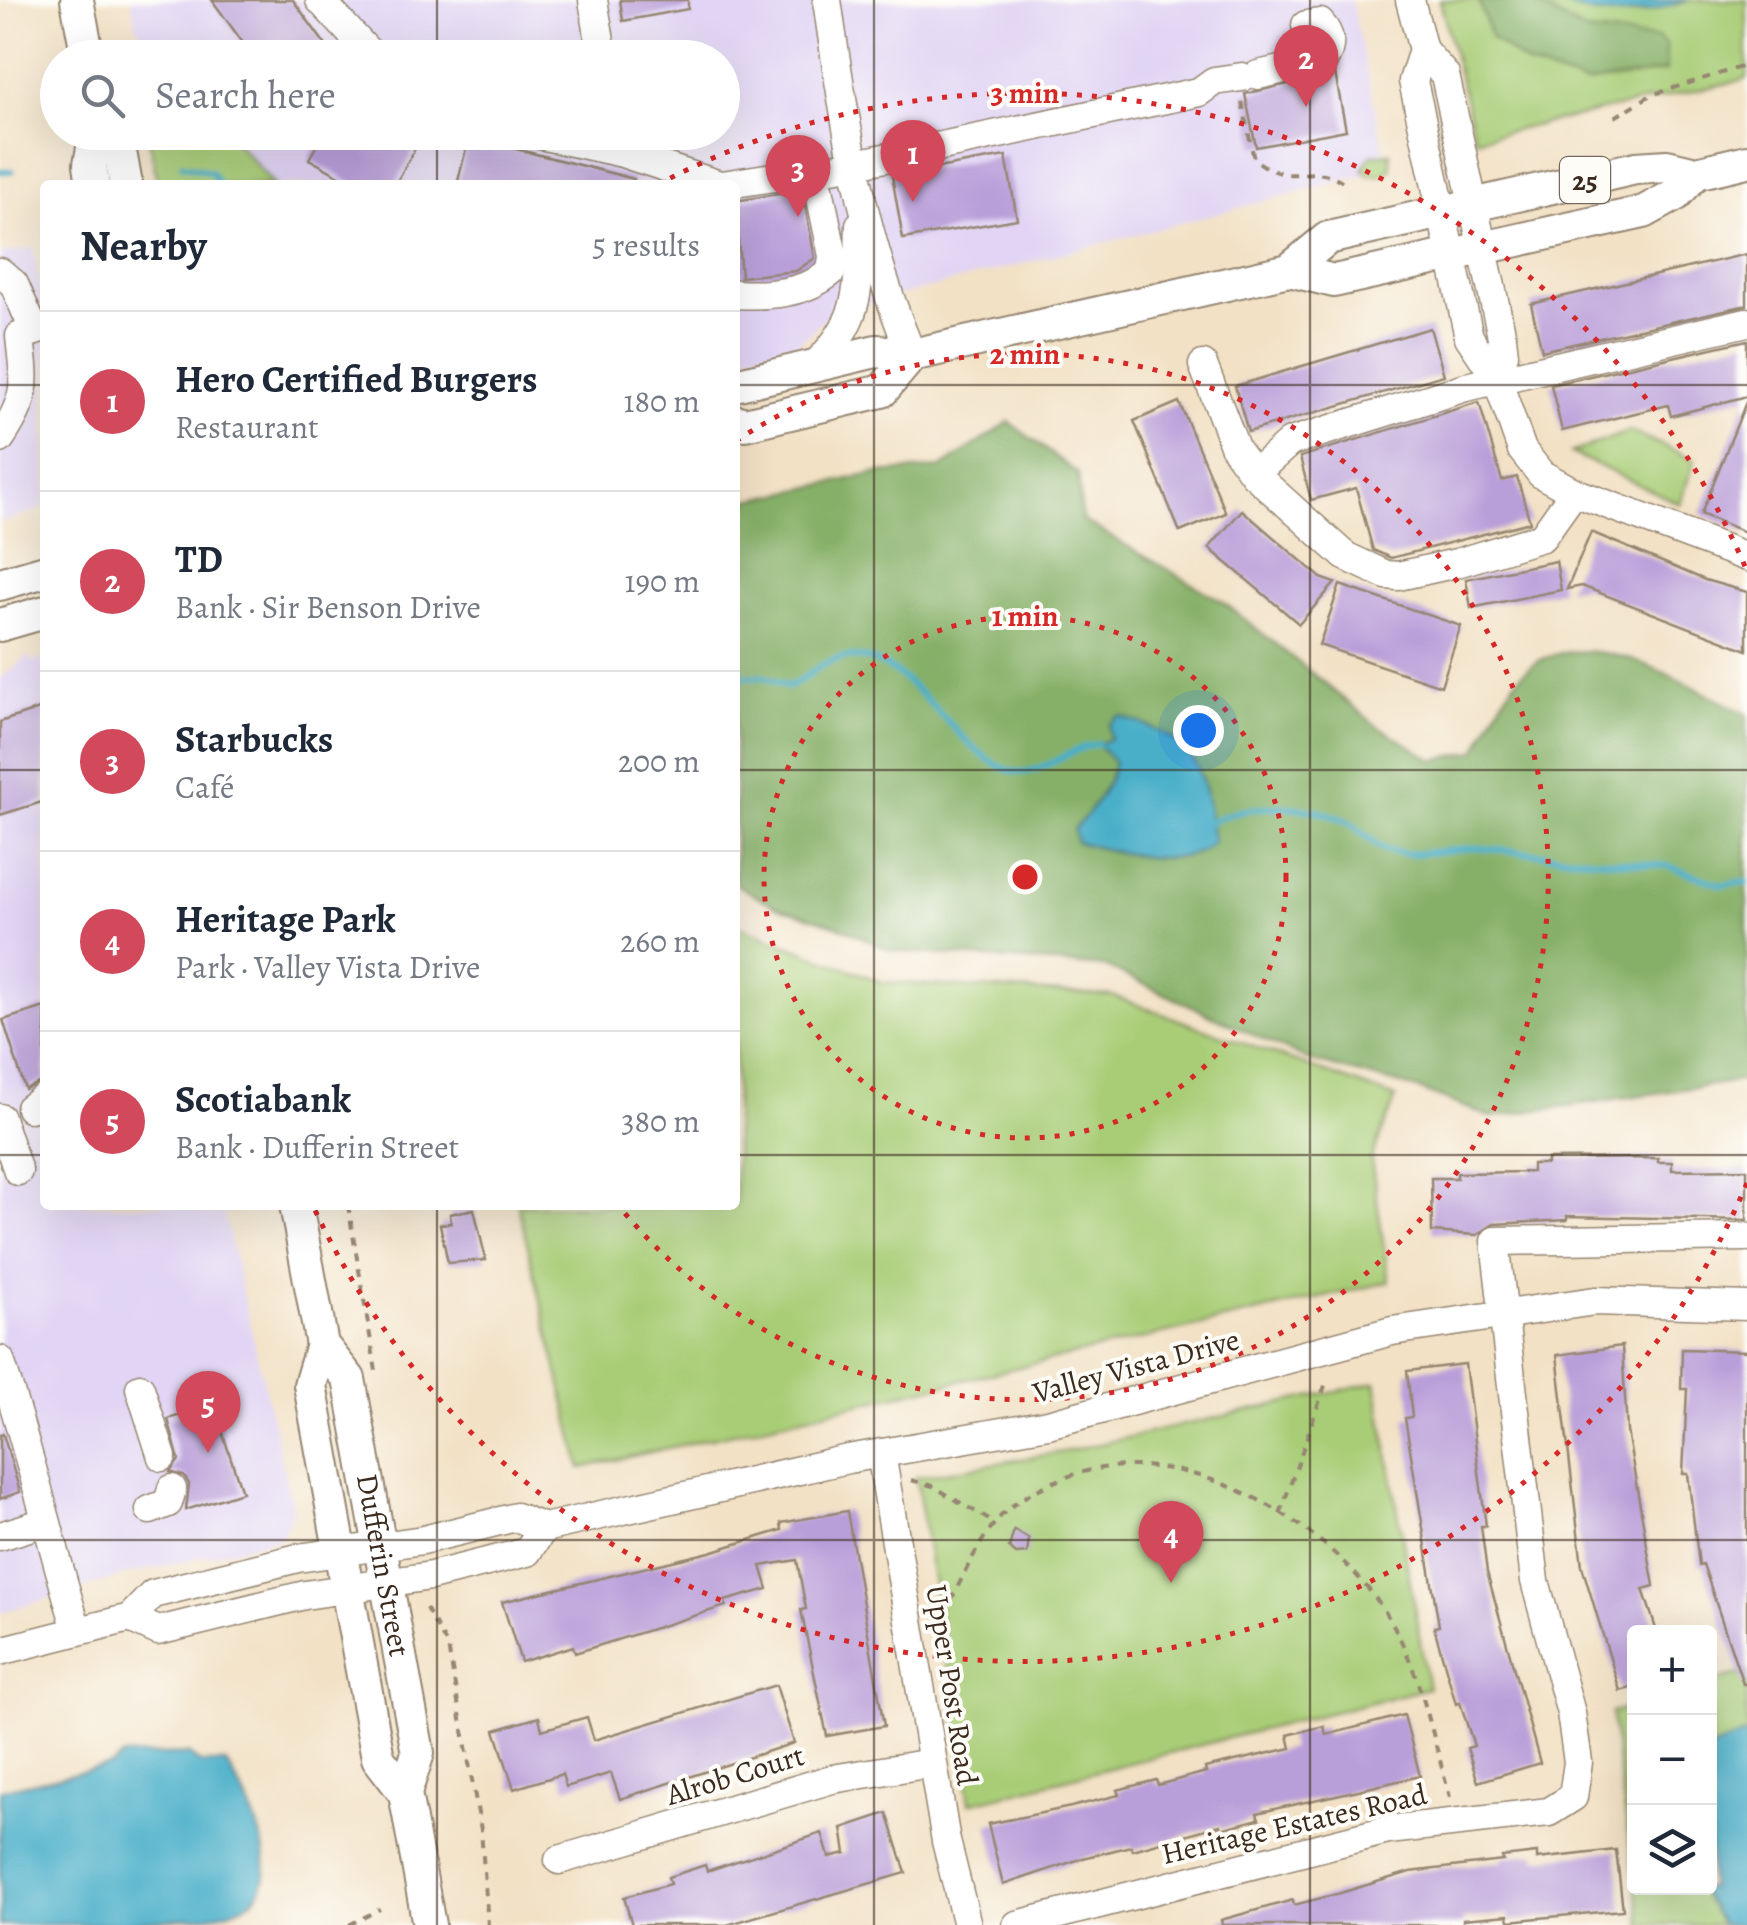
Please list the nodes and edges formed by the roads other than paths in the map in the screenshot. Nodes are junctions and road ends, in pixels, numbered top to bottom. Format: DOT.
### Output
graph roads {
  1 [pos="77,0"];
  2 [pos="320,0"];
  3 [pos="593,0"];
  4 [pos="827,0"];
  5 [pos="1410,0"];
  6 [pos="1306,25"];
  7 [pos="85,40"];
  8 [pos="357,40"];
  9 [pos="600,40"];
  10 [pos="93,150"];
  11 [pos="118,150"];
  12 [pos="637,150"];
  13 [pos="1747,161"];
  14 [pos="851,164"];
  15 [pos="815,169"];
  16 [pos="1696,172"];
  17 [pos="92,180"];
  18 [pos="125,180"];
  19 [pos="709,180"];
  20 [pos="740,182"];
  21 [pos="861,198"];
  22 [pos="1459,209"];
  23 [pos="1468,250"];
  24 [pos="1289,270"];
  25 [pos="0,272"];
  26 [pos="740,294"];
  27 [pos="1747,322"];
  28 [pos="25,341"];
  29 [pos="912,355"];
  30 [pos="815,365"];
  31 [pos="1203,365"];
  32 [pos="1498,379"];
  33 [pos="740,384"];
  34 [pos="740,422"];
  35 [pos="0,439"];
  36 [pos="1254,474"];
  37 [pos="1574,492"];
  38 [pos="1747,556"];
  39 [pos="40,572"];
  40 [pos="0,584"];
  41 [pos="40,613"];
  42 [pos="0,625"];
  43 [pos="0,1118"];
  44 [pos="40,1164"];
  45 [pos="9,1174"];
  46 [pos="297,1210"];
  47 [pos="1747,1237"];
  48 [pos="1747,1306"];
  49 [pos="1504,1314"];
  50 [pos="322,1345"];
  51 [pos="0,1360"];
  52 [pos="140,1388"];
  53 [pos="881,1454"];
  54 [pos="162,1458"];
  55 [pos="172,1489"];
  56 [pos="150,1510"];
  57 [pos="44,1522"];
  58 [pos="544,1528"];
  59 [pos="0,1536"];
  60 [pos="379,1546"];
  61 [pos="340,1552"];
  62 [pos="386,1583"];
  63 [pos="347,1589"];
  64 [pos="130,1618"];
  65 [pos="77,1630"];
  66 [pos="0,1651"];
  67 [pos="932,1763"];
  68 [pos="405,1793"];
  69 [pos="559,1860"];
  70 [pos="429,1925"];
  71 [pos="967,1925"];
  72 [pos="1017,1925"];
  1 -- 7 [label="main road"];
  2 -- 8 [label="street"];
  3 -- 9 [label="street"];
  4 -- 14 [label="street"];
  5 -- 22 [label="street"];
  6 -- 14 [label="street"];
  10 -- 17 [label="main road"];
  11 -- 18 [label="main road"];
  12 -- 19 [label="street"];
  13 -- 16 [label="main road, 25"];
  14 -- 15 [label="street"];
  14 -- 21 [label="street"];
  15 -- 20 [label="street"];
  15 -- 26 [label="street"];
  16 -- 22 [label="main road, 25"];
  16 -- 23 [label="main road"];
  21 -- 29 [label="street"];
  21 -- 30 [label="street"];
  22 -- 23 [label="street"];
  22 -- 24 [label="main road, 25"];
  23 -- 24 [label="main road"];
  23 -- 32 [label="street"];
  24 -- 29 [label="main road, 25"];
  25 -- 28 [label="street"];
  27 -- 32 [label="street"];
  28 -- 35 [label="street"];
  29 -- 30 [label="main road, 25"];
  29 -- 34 [label="main road"];
  30 -- 33 [label="main road, 25"];
  31 -- 36 [label="street"];
  32 -- 36 [label="street"];
  32 -- 37 [label="street"];
  36 -- 37 [label="street"];
  37 -- 38 [label="street"];
  39 -- 40 [label="main road"];
  41 -- 42 [label="main road"];
  43 -- 45 [label="street"];
  44 -- 45 [label="street"];
  46 -- 50 [label="main road, Dufferin Street"];
  47 -- 49 [label="street"];
  48 -- 49 [label="street, Valley Vista Drive"];
  49 -- 53 [label="street, Valley Vista Drive"];
  49 -- 72 [label="street, Heritage Estates Road"];
  50 -- 60 [label="main road, Dufferin Street"];
  50 -- 61 [label="main road, Dufferin Street"];
  51 -- 57 [label="street"];
  52 -- 54 [label="street"];
  53 -- 58 [label="street, Valley Vista Drive"];
  53 -- 67 [label="street, Upper Post Road"];
  55 -- 56 [label="street"];
  57 -- 59 [label="street"];
  57 -- 65 [label="street"];
  58 -- 60 [label="street, Valley Vista Drive"];
  58 -- 62 [label="street, Valley Vista Drive"];
  60 -- 61 [label="street, Valley Vista Drive"];
  60 -- 62 [label="main road, Dufferin Street"];
  61 -- 63 [label="main road, Dufferin Street"];
  61 -- 64 [label="street, Valley Vista Drive"];
  62 -- 63 [label="street, Valley Vista Drive"];
  62 -- 68 [label="main road, Dufferin Street"];
  63 -- 64 [label="street, Valley Vista Drive"];
  63 -- 68 [label="main road, Dufferin Street"];
  64 -- 65 [label="street"];
  65 -- 66 [label="street"];
  67 -- 69 [label="street, Alrob Court"];
  67 -- 71 [label="street, Upper Post Road"];
  68 -- 70 [label="main road, Dufferin Street"];
}
